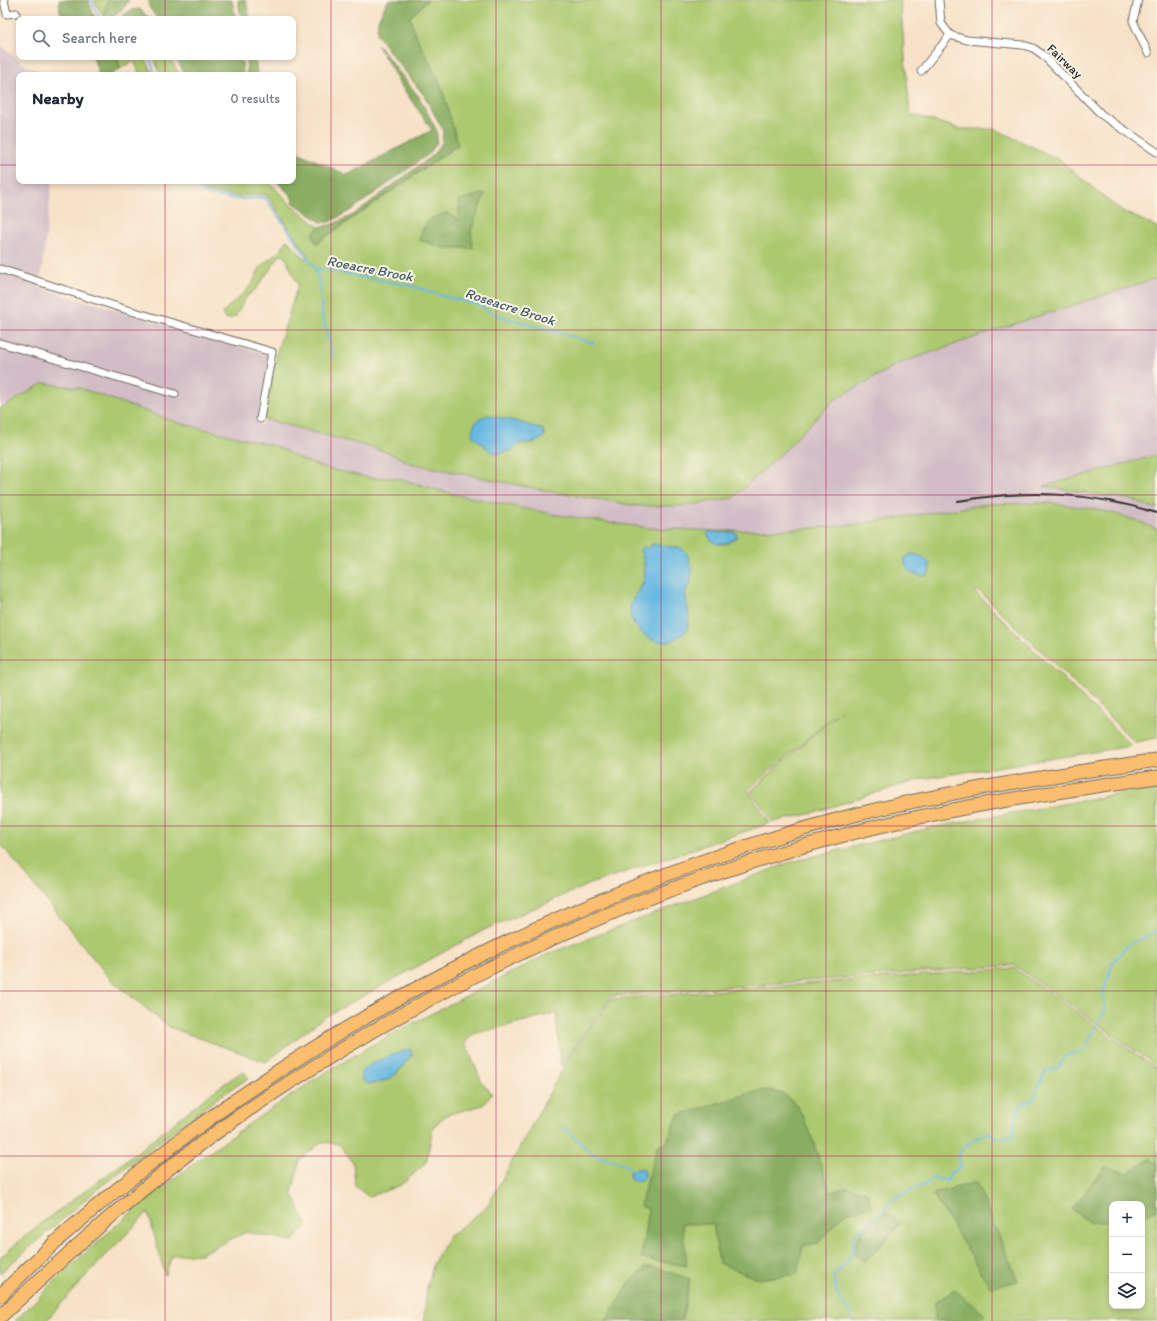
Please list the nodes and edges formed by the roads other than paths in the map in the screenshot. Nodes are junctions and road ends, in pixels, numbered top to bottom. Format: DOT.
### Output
graph roads {
  1 [pos="4,0"];
  2 [pos="939,0"];
  3 [pos="1138,0"];
  4 [pos="16,13"];
  5 [pos="950,35"];
  6 [pos="1148,53"];
  7 [pos="921,71"];
  8 [pos="1157,152"];
  9 [pos="0,269"];
  10 [pos="0,343"];
  11 [pos="175,394"];
  12 [pos="260,419"];
  13 [pos="1157,760"];
  14 [pos="1157,777"];
  15 [pos="61,1237"];
  16 [pos="38,1281"];
  17 [pos="0,1286"];
  18 [pos="0,1296"];
  19 [pos="0,1317"];
  20 [pos="2,1321"];
  1 -- 4 [label="street"];
  2 -- 5 [label="street"];
  3 -- 6 [label="street"];
  5 -- 7 [label="street"];
  5 -- 8 [label="street, Fairway"];
  9 -- 12 [label="street"];
  10 -- 11 [label="street"];
  13 -- 15 [label="highway"];
  14 -- 16 [label="highway"];
  15 -- 17 [label="highway"];
  15 -- 18 [label="highway"];
  16 -- 19 [label="highway"];
  16 -- 20 [label="highway"];
}
